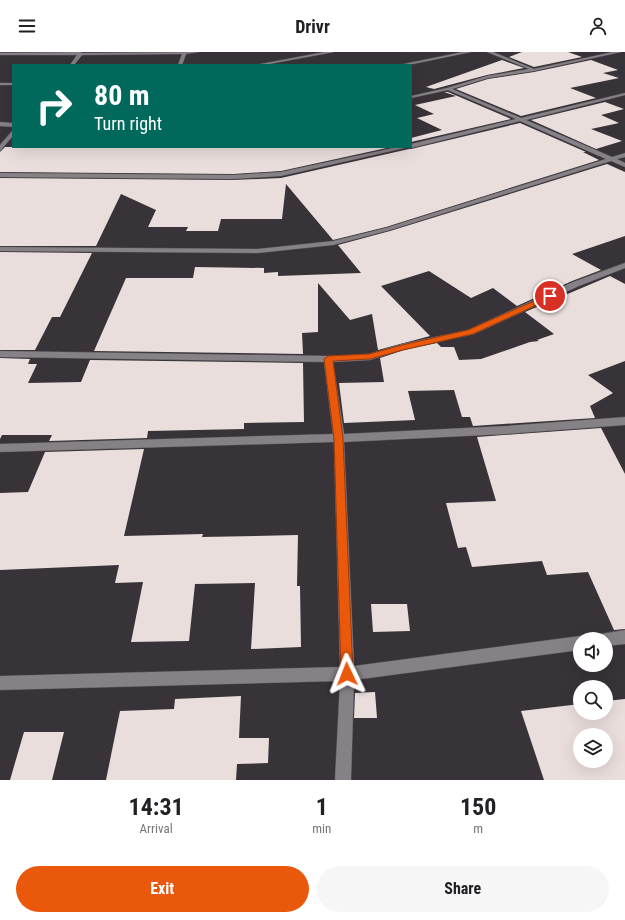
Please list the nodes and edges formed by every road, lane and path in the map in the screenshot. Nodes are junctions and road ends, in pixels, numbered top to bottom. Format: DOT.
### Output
graph roads {
  1 [pos="197,52"];
  2 [pos="332,52"];
  3 [pos="469,52"];
  4 [pos="489,52"];
  5 [pos="619,52"];
  6 [pos="81,53"];
  7 [pos="184,53"];
  8 [pos="0,54"];
  9 [pos="73,64"];
  10 [pos="180,64"];
  11 [pos="263,64"];
  12 [pos="406,64"];
  13 [pos="534,70"];
  14 [pos="0,84"];
  15 [pos="12,84"];
  16 [pos="448,89"];
  17 [pos="625,94"];
  18 [pos="412,97"];
  19 [pos="520,118"];
  20 [pos="0,124"];
  21 [pos="12,124"];
  22 [pos="12,133"];
  23 [pos="412,146"];
  24 [pos="401,148"];
  25 [pos="0,149"];
  26 [pos="625,154"];
  27 [pos="611,159"];
  28 [pos="625,165"];
  29 [pos="0,175"];
  30 [pos="0,249"];
  31 [pos="625,265"];
  32 [pos="0,354"];
  33 [pos="328,359"];
  34 [pos="625,421"];
  35 [pos="339,438"];
  36 [pos="0,448"];
  37 [pos="625,637"];
  38 [pos="613,638"];
  39 [pos="573,644"];
  40 [pos="347,674"];
  41 [pos="0,683"];
  42 [pos="343,780"];
  1 -- 7 [label="street"];
  2 -- 11 [label="street"];
  3 -- 12 [label="street"];
  4 -- 13 [label="street"];
  5 -- 13 [label="street"];
  6 -- 7 [label="street"];
  6 -- 8 [label="street"];
  6 -- 9 [label="street"];
  7 -- 10 [label="street"];
  13 -- 16 [label="street"];
  14 -- 15 [label="street"];
  16 -- 18 [label="street"];
  16 -- 19 [label="street"];
  17 -- 19 [label="street"];
  19 -- 23 [label="street"];
  19 -- 27 [label="street"];
  20 -- 21 [label="street"];
  22 -- 25 [label="street"];
  24 -- 29 [label="street"];
  26 -- 27 [label="street"];
  27 -- 28 [label="street"];
  27 -- 30 [label="street"];
  31 -- 33 [label="street"];
  32 -- 33 [label="street"];
  33 -- 35 [label="street"];
  34 -- 35 [label="street"];
  35 -- 36 [label="street"];
  35 -- 40 [label="street"];
  37 -- 38 [label="street"];
  39 -- 40 [label="street"];
  40 -- 41 [label="street"];
  40 -- 42 [label="street"];
}
